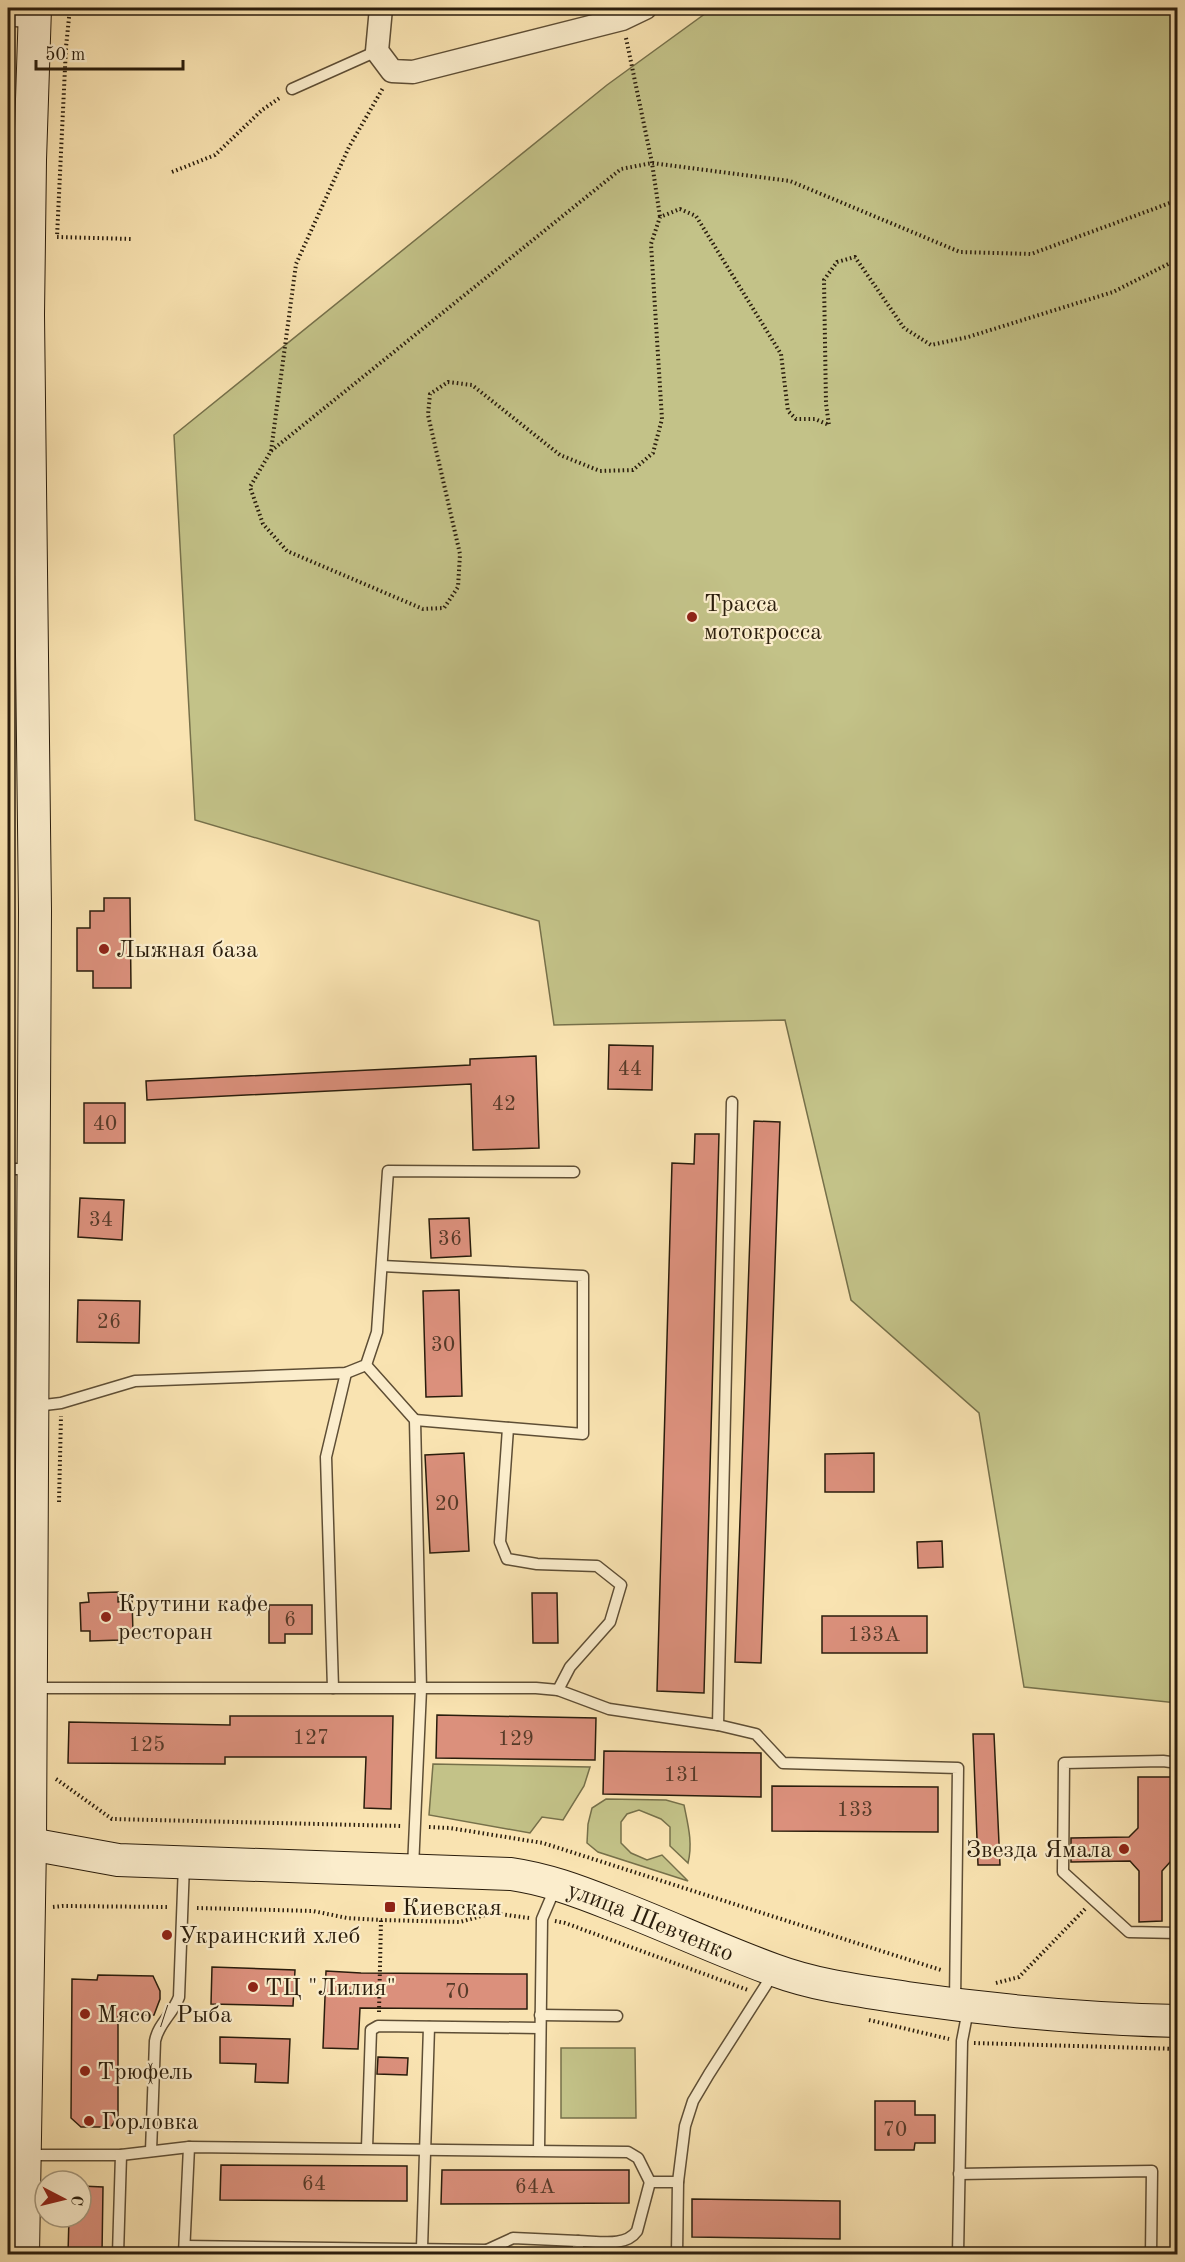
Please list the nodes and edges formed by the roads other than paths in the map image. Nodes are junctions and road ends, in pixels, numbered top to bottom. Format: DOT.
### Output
graph roads {
  1 [pos="381,8"];
  2 [pos="645,8"];
  3 [pos="26,13"];
  4 [pos="622,13"];
  5 [pos="377,51"];
  6 [pos="292,89"];
  7 [pos="20,563"];
  8 [pos="732,1102"];
  9 [pos="20,1169"];
  10 [pos="574,1172"];
  11 [pos="382,1266"];
  12 [pos="366,1365"];
  13 [pos="346,1373"];
  14 [pos="33,1406"];
  15 [pos="415,1420"];
  16 [pos="508,1428"];
  17 [pos="19,1688"];
  18 [pos="333,1688"];
  19 [pos="421,1689"];
  20 [pos="558,1690"];
  21 [pos="718,1725"];
  22 [pos="8,1738"];
  23 [pos="1178,1763"];
  24 [pos="30,1787"];
  25 [pos="8,1821"];
  26 [pos="19,1840"];
  27 [pos="118,1860"];
  28 [pos="184,1864"];
  29 [pos="413,1870"];
  30 [pos="557,1883"];
  31 [pos="1178,1933"];
  32 [pos="768,1983"];
  33 [pos="962,2006"];
  34 [pos="540,2015"];
  35 [pos="617,2016"];
  36 [pos="1178,2021"];
  37 [pos="429,2027"];
  38 [pos="540,2028"];
  39 [pos="189,2146"];
  40 [pos="367,2148"];
  41 [pos="426,2148"];
  42 [pos="539,2150"];
  43 [pos="151,2151"];
  44 [pos="25,2155"];
  45 [pos="121,2156"];
  46 [pos="959,2174"];
  47 [pos="650,2182"];
  48 [pos="678,2182"];
  49 [pos="578,2241"];
  50 [pos="422,2248"];
  51 [pos="185,2250"];
  52 [pos="487,2252"];
  53 [pos="23,2254"];
  54 [pos="118,2254"];
  55 [pos="578,2254"];
  56 [pos="676,2254"];
  57 [pos="958,2254"];
  58 [pos="1150,2254"];
  1 -- 5 [label="street"];
  2 -- 4 [label="street"];
  3 -- 7 [label="street"];
  4 -- 5 [label="street"];
  5 -- 6 [label="lane"];
  7 -- 9 [label="street"];
  8 -- 21 [label="lane"];
  9 -- 14 [label="street"];
  10 -- 11 [label="lane"];
  11 -- 12 [label="lane"];
  11 -- 16 [label="lane"];
  12 -- 13 [label="lane"];
  12 -- 15 [label="lane"];
  13 -- 14 [label="lane"];
  13 -- 18 [label="lane"];
  14 -- 17 [label="street"];
  15 -- 16 [label="lane"];
  15 -- 19 [label="lane"];
  16 -- 20 [label="lane"];
  17 -- 18 [label="lane"];
  17 -- 24 [label="street"];
  18 -- 19 [label="lane"];
  19 -- 20 [label="lane"];
  19 -- 29 [label="lane"];
  20 -- 21 [label="lane"];
  21 -- 33 [label="lane"];
  22 -- 24 [label="street"];
  23 -- 31 [label="lane"];
  24 -- 25 [label="street"];
  24 -- 26 [label="street"];
  24 -- 27 [label="street"];
  26 -- 27 [label="street"];
  26 -- 44 [label="street"];
  27 -- 28 [label="street, улица Шевченко"];
  28 -- 29 [label="street, улица Шевченко"];
  28 -- 43 [label="lane"];
  29 -- 30 [label="street, улица Шевченко"];
  30 -- 32 [label="street, улица Шевченко"];
  30 -- 34 [label="lane"];
  32 -- 33 [label="street, улица Шевченко"];
  32 -- 48 [label="lane"];
  33 -- 36 [label="street, улица Шевченко"];
  33 -- 46 [label="lane"];
  34 -- 35 [label="lane"];
  34 -- 38 [label="lane"];
  37 -- 38 [label="lane"];
  37 -- 40 [label="lane"];
  37 -- 41 [label="lane"];
  38 -- 42 [label="lane"];
  39 -- 40 [label="lane"];
  39 -- 43 [label="lane"];
  39 -- 51 [label="lane"];
  40 -- 41 [label="lane"];
  41 -- 42 [label="lane"];
  41 -- 50 [label="lane"];
  42 -- 47 [label="lane"];
  43 -- 45 [label="lane"];
  44 -- 45 [label="lane"];
  44 -- 53 [label="street"];
  45 -- 54 [label="lane"];
  46 -- 57 [label="lane"];
  46 -- 58 [label="lane"];
  47 -- 48 [label="lane"];
  47 -- 49 [label="lane"];
  48 -- 56 [label="lane"];
  49 -- 52 [label="lane"];
  49 -- 55 [label="lane"];
  50 -- 51 [label="lane"];
  50 -- 52 [label="lane"];
}
